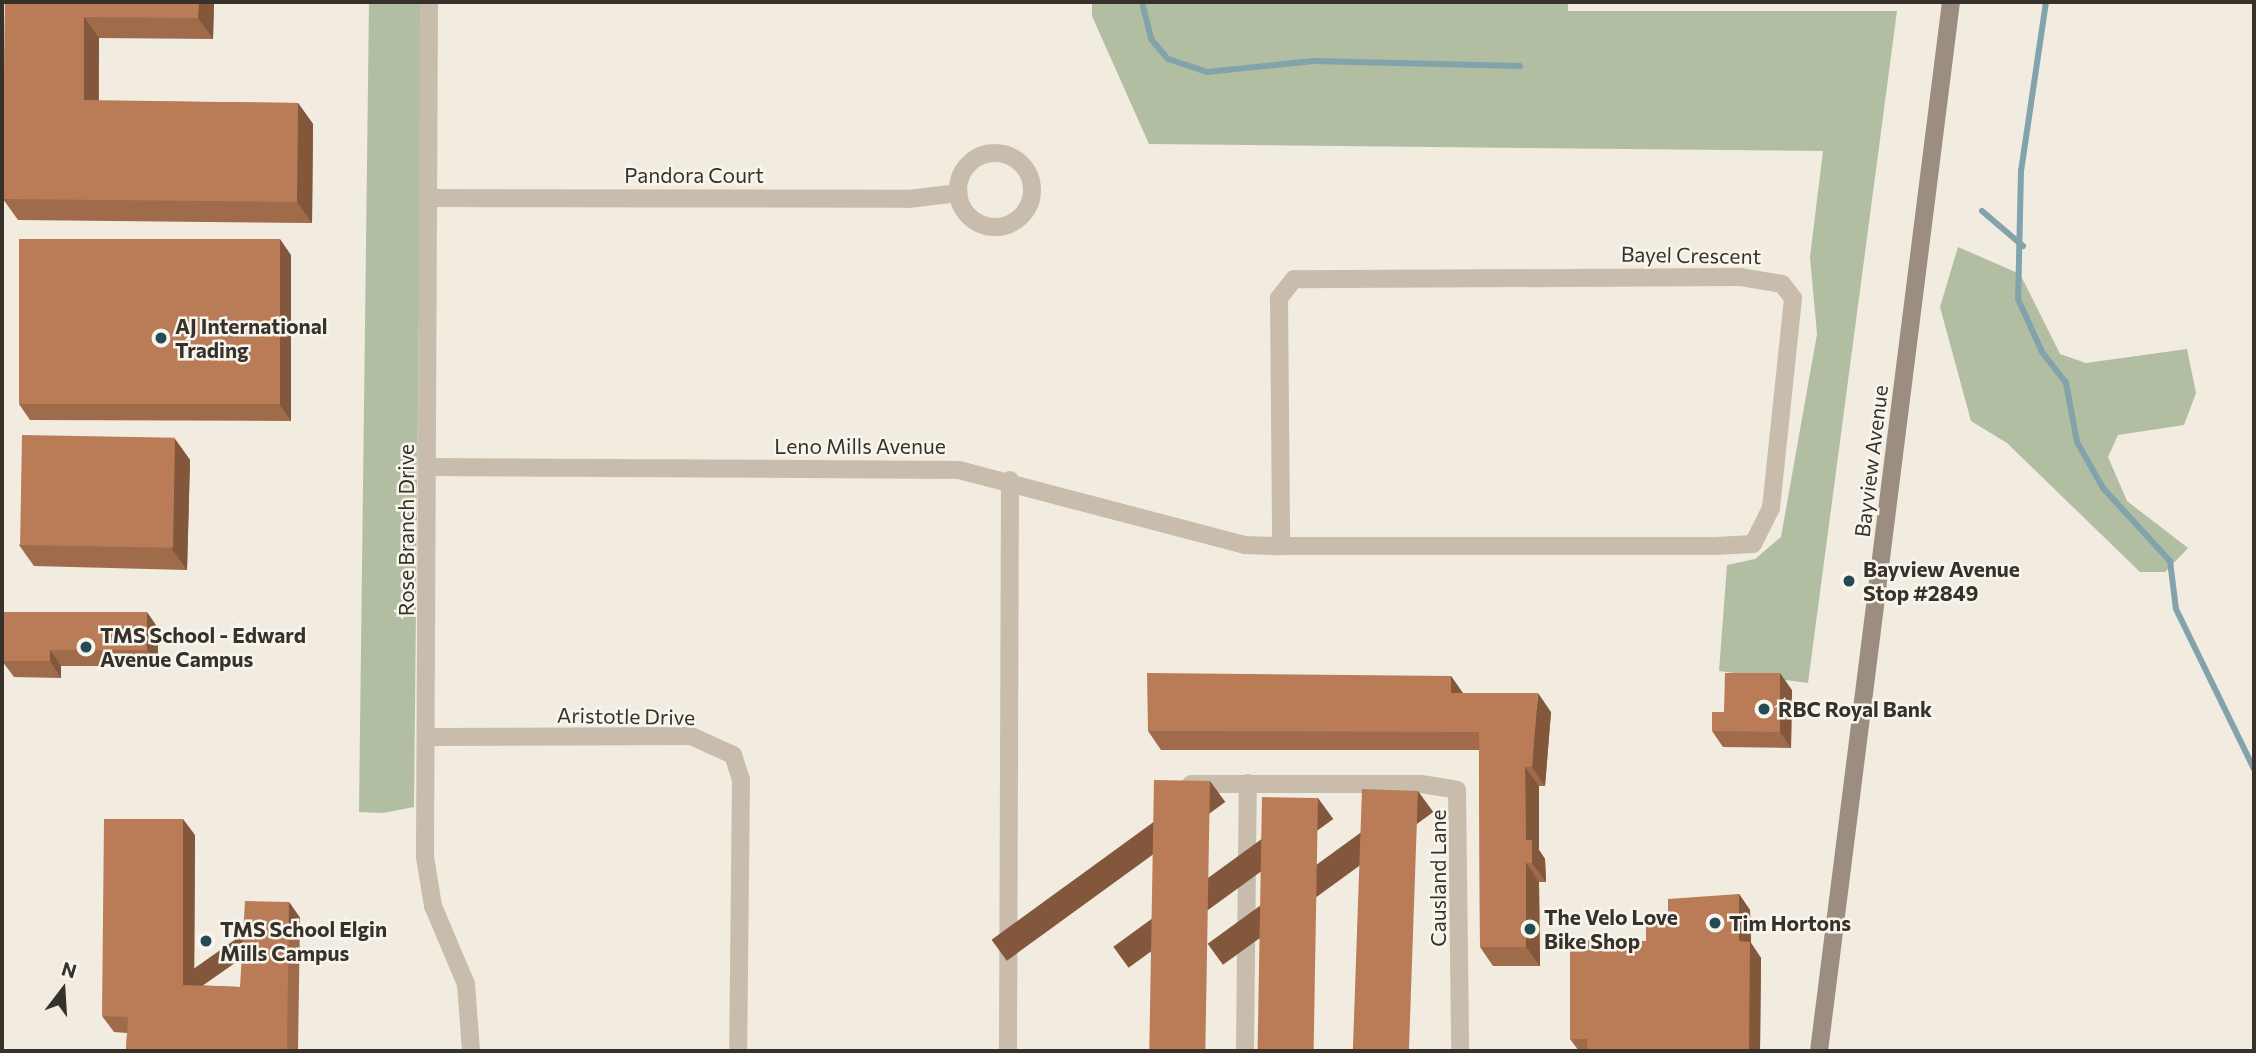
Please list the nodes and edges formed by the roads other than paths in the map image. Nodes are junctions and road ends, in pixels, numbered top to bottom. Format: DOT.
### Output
graph roads {
  1 [pos="429,2"];
  2 [pos="1951,2"];
  3 [pos="958,193"];
  4 [pos="430,198"];
  5 [pos="429,467"];
  6 [pos="1010,480"];
  7 [pos="1280,545"];
  8 [pos="427,737"];
  9 [pos="1248,783"];
  10 [pos="1172,784"];
  11 [pos="471,1051"];
  12 [pos="738,1051"];
  13 [pos="1008,1051"];
  14 [pos="1245,1051"];
  15 [pos="1460,1051"];
  16 [pos="1819,1051"];
  1 -- 4 [label="street, Rose Branch Drive"];
  2 -- 16 [label="main road, Bayview Avenue"];
  3 -- 3 [label="street"];
  3 -- 4 [label="street, Pandora Court"];
  4 -- 5 [label="street, Rose Branch Drive"];
  5 -- 6 [label="street, Leno Mills Avenue"];
  5 -- 8 [label="street, Rose Branch Drive"];
  6 -- 7 [label="street, Leno Mills Avenue"];
  6 -- 13 [label="street"];
  7 -- 7 [label="street, Bayel Crescent"];
  8 -- 11 [label="street, Rose Branch Drive"];
  8 -- 12 [label="street, Aristotle Drive"];
  9 -- 10 [label="street, Causland Lane"];
  9 -- 14 [label="street"];
  9 -- 15 [label="street, Causland Lane"];
}
